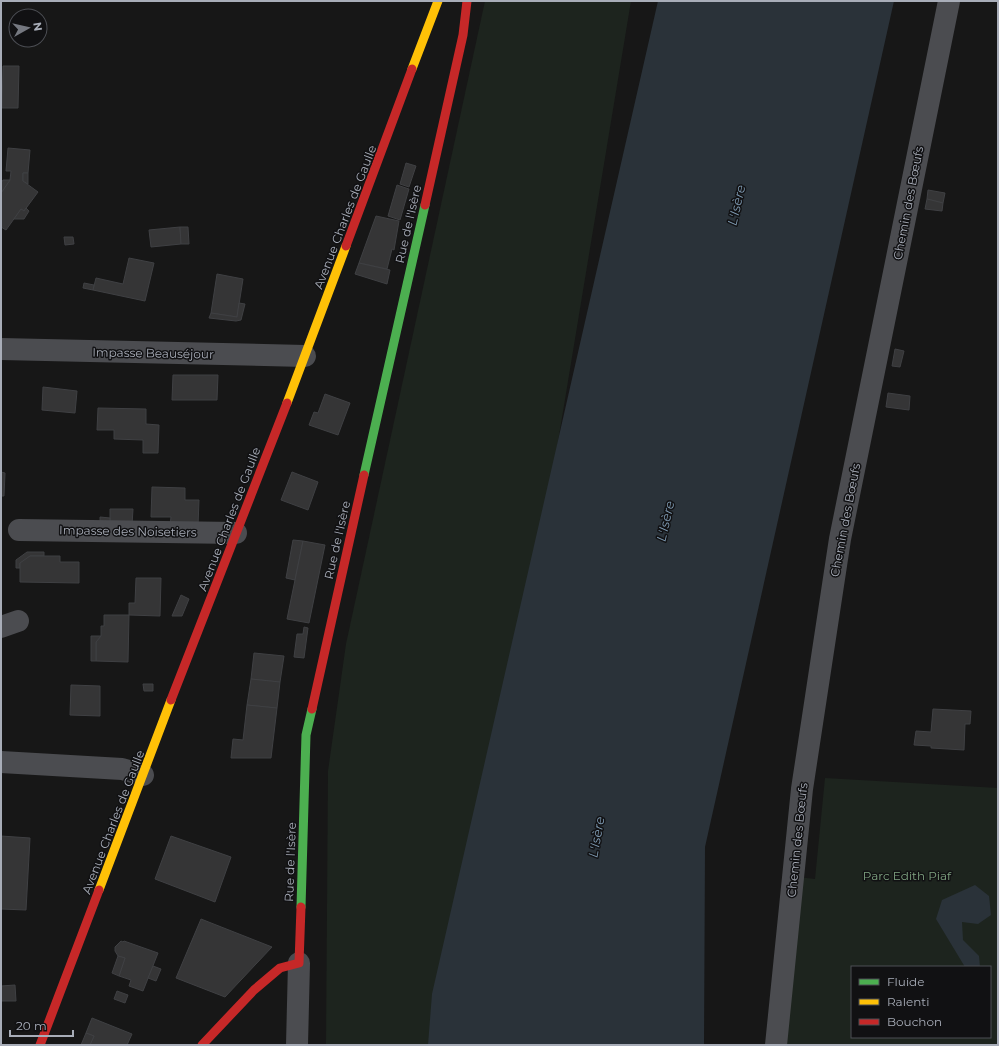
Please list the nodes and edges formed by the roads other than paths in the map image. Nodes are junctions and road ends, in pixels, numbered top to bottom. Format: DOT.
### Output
graph roads {
  1 [pos="438,1"];
  2 [pos="467,1"];
  3 [pos="949,1"];
  4 [pos="1,349"];
  5 [pos="305,356"];
  6 [pos="19,530"];
  7 [pos="236,533"];
  8 [pos="1,762"];
  9 [pos="143,775"];
  10 [pos="300,964"];
  11 [pos="40,1045"];
  12 [pos="202,1045"];
  13 [pos="297,1045"];
  14 [pos="776,1045"];
  1 -- 5 [label="main road, Avenue Charles de Gaulle"];
  2 -- 10 [label="main road, Rue de l'Isère"];
  3 -- 14 [label="street, Chemin des Bœufs"];
  4 -- 5 [label="street, Impasse Beauséjour"];
  5 -- 7 [label="main road, Avenue Charles de Gaulle"];
  6 -- 7 [label="street, Impasse des Noisetiers"];
  7 -- 9 [label="main road, Avenue Charles de Gaulle"];
  8 -- 9 [label="street"];
  9 -- 11 [label="main road, Avenue Charles de Gaulle"];
  10 -- 12 [label="main road"];
  10 -- 13 [label="street"];
}
